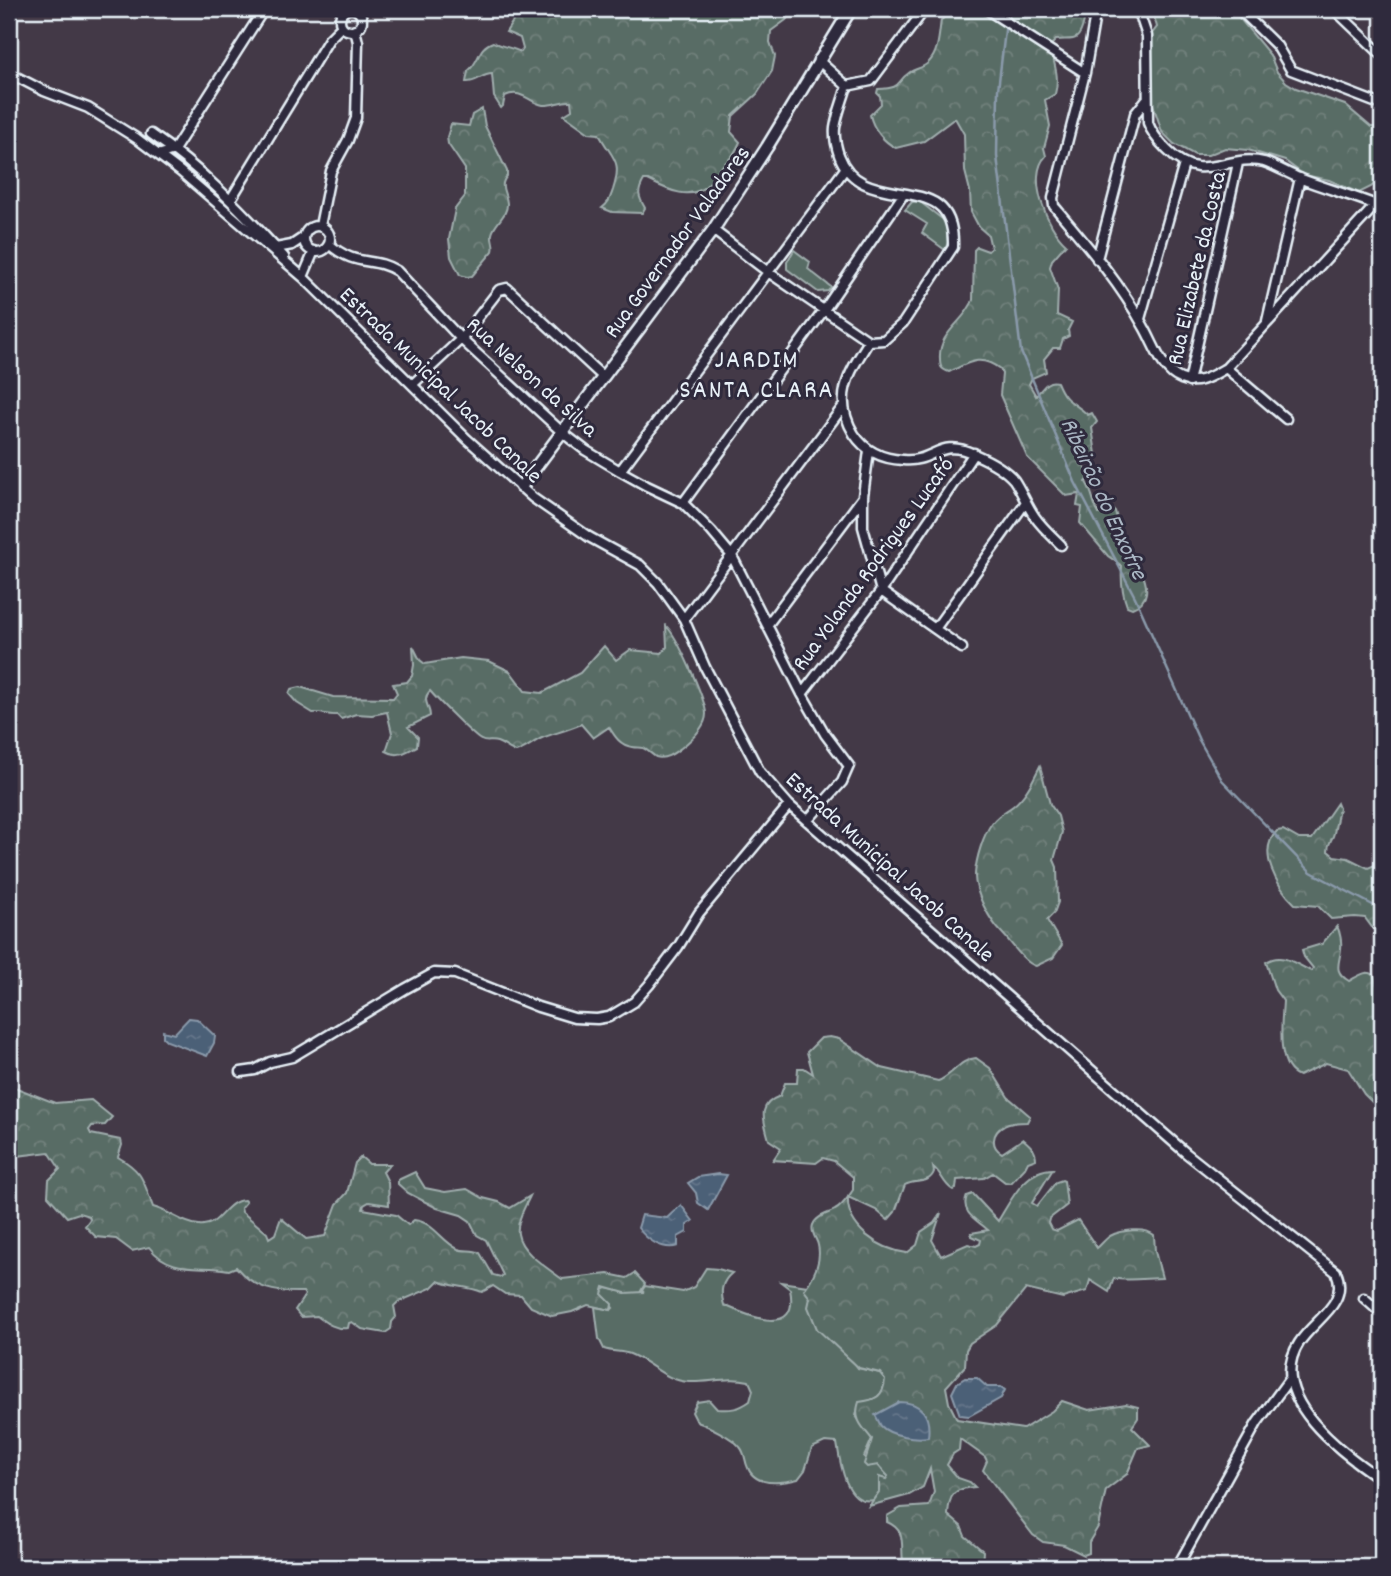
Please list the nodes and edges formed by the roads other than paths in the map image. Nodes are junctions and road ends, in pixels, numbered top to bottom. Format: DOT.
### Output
graph roads {
  1 [pos="264,9"];
  2 [pos="851,9"];
  3 [pos="925,9"];
  4 [pos="986,9"];
  5 [pos="1096,9"];
  6 [pos="1138,9"];
  7 [pos="1239,9"];
  8 [pos="1334,9"];
  9 [pos="346,10"];
  10 [pos="362,13"];
  11 [pos="342,26"];
  12 [pos="355,30"];
  13 [pos="1382,55"];
  14 [pos="818,60"];
  15 [pos="9,73"];
  16 [pos="1085,74"];
  17 [pos="847,86"];
  18 [pos="1146,100"];
  19 [pos="1382,105"];
  20 [pos="151,134"];
  21 [pos="174,149"];
  22 [pos="158,155"];
  23 [pos="1238,163"];
  24 [pos="1184,164"];
  25 [pos="845,169"];
  26 [pos="1300,178"];
  27 [pos="902,195"];
  28 [pos="231,199"];
  29 [pos="1379,202"];
  30 [pos="320,226"];
  31 [pos="713,230"];
  32 [pos="304,237"];
  33 [pos="329,244"];
  34 [pos="276,248"];
  35 [pos="314,251"];
  36 [pos="1097,259"];
  37 [pos="768,272"];
  38 [pos="303,277"];
  39 [pos="824,310"];
  40 [pos="1140,319"];
  41 [pos="1267,324"];
  42 [pos="461,339"];
  43 [pos="869,341"];
  44 [pos="1226,368"];
  45 [pos="602,376"];
  46 [pos="1189,382"];
  47 [pos="413,384"];
  48 [pos="842,408"];
  49 [pos="1286,419"];
  50 [pos="563,433"];
  51 [pos="869,451"];
  52 [pos="974,453"];
  53 [pos="621,471"];
  54 [pos="521,487"];
  55 [pos="863,496"];
  56 [pos="1026,502"];
  57 [pos="683,503"];
  58 [pos="844,524"];
  59 [pos="863,527"];
  60 [pos="1061,545"];
  61 [pos="732,556"];
  62 [pos="881,591"];
  63 [pos="684,619"];
  64 [pos="768,624"];
  65 [pos="935,629"];
  66 [pos="962,648"];
  67 [pos="802,694"];
  68 [pos="789,805"];
  69 [pos="807,821"];
  70 [pos="241,1072"];
  71 [pos="1364,1298"];
  72 [pos="1382,1314"];
  73 [pos="1290,1378"];
  74 [pos="1382,1480"];
  75 [pos="1177,1567"];
  1 -- 21 [label="street"];
  2 -- 14 [label="street, Rua Governador Valadares"];
  3 -- 17 [label="street"];
  4 -- 16 [label="street"];
  5 -- 16 [label="street"];
  6 -- 18 [label="street"];
  7 -- 19 [label="street"];
  8 -- 13 [label="street"];
  9 -- 10 [label="street"];
  9 -- 11 [label="street"];
  10 -- 12 [label="street"];
  11 -- 12 [label="street"];
  11 -- 28 [label="street"];
  12 -- 30 [label="street"];
  14 -- 17 [label="street"];
  14 -- 31 [label="street, Rua Governador Valadares"];
  15 -- 22 [label="street, Estrada Municipal Jacob Canale"];
  16 -- 36 [label="street"];
  17 -- 25 [label="street"];
  18 -- 24 [label="street"];
  18 -- 36 [label="street"];
  20 -- 21 [label="street"];
  21 -- 22 [label="street"];
  21 -- 28 [label="street"];
  22 -- 38 [label="street, Estrada Municipal Jacob Canale"];
  23 -- 24 [label="street"];
  23 -- 26 [label="street"];
  23 -- 46 [label="street, Rua Elizabete da Costa"];
  24 -- 40 [label="street"];
  25 -- 27 [label="street"];
  25 -- 37 [label="street"];
  26 -- 29 [label="street"];
  26 -- 41 [label="street"];
  27 -- 39 [label="street"];
  27 -- 43 [label="street"];
  28 -- 34 [label="street"];
  29 -- 41 [label="street"];
  30 -- 32 [label="street"];
  30 -- 33 [label="street"];
  31 -- 37 [label="street"];
  31 -- 45 [label="street, Rua Governador Valadares"];
  32 -- 34 [label="street"];
  32 -- 35 [label="street"];
  33 -- 35 [label="street"];
  33 -- 42 [label="street, Rua Nelson da Silva"];
  34 -- 38 [label="street"];
  35 -- 38 [label="street"];
  36 -- 40 [label="street"];
  37 -- 39 [label="street"];
  37 -- 53 [label="street"];
  38 -- 47 [label="street, Estrada Municipal Jacob Canale"];
  39 -- 43 [label="street"];
  39 -- 57 [label="street"];
  40 -- 46 [label="street"];
  41 -- 44 [label="street"];
  42 -- 45 [label="street"];
  42 -- 47 [label="street"];
  42 -- 50 [label="street, Rua Nelson da Silva"];
  43 -- 48 [label="street"];
  44 -- 46 [label="street"];
  44 -- 49 [label="street"];
  45 -- 50 [label="street, Rua Governador Valadares"];
  47 -- 54 [label="street, Estrada Municipal Jacob Canale"];
  48 -- 51 [label="street"];
  48 -- 61 [label="street"];
  50 -- 53 [label="street, Rua Nelson da Silva"];
  50 -- 54 [label="street, Rua Governador Valadares"];
  51 -- 52 [label="street"];
  51 -- 55 [label="street"];
  52 -- 56 [label="street"];
  52 -- 62 [label="street, Rua Yolanda Rodrigues Lucafó"];
  53 -- 57 [label="street, Rua Nelson da Silva"];
  54 -- 63 [label="street, Estrada Municipal Jacob Canale"];
  55 -- 58 [label="street"];
  55 -- 59 [label="street"];
  56 -- 60 [label="street"];
  56 -- 65 [label="street"];
  57 -- 61 [label="street, Rua Nelson da Silva"];
  58 -- 59 [label="street"];
  58 -- 64 [label="street"];
  59 -- 62 [label="street"];
  61 -- 63 [label="street"];
  61 -- 64 [label="street, Rua Nelson da Silva"];
  62 -- 65 [label="street"];
  62 -- 67 [label="street, Rua Yolanda Rodrigues Lucafó"];
  63 -- 68 [label="street, Estrada Municipal Jacob Canale"];
  64 -- 67 [label="street, Rua Nelson da Silva"];
  65 -- 66 [label="street"];
  67 -- 69 [label="street, Rua Nelson da Silva"];
  68 -- 69 [label="street, Estrada Municipal Jacob Canale"];
  68 -- 70 [label="street"];
  69 -- 73 [label="street, Estrada Municipal Jacob Canale"];
  71 -- 72 [label="street"];
  73 -- 74 [label="street"];
  73 -- 75 [label="street"];
}
